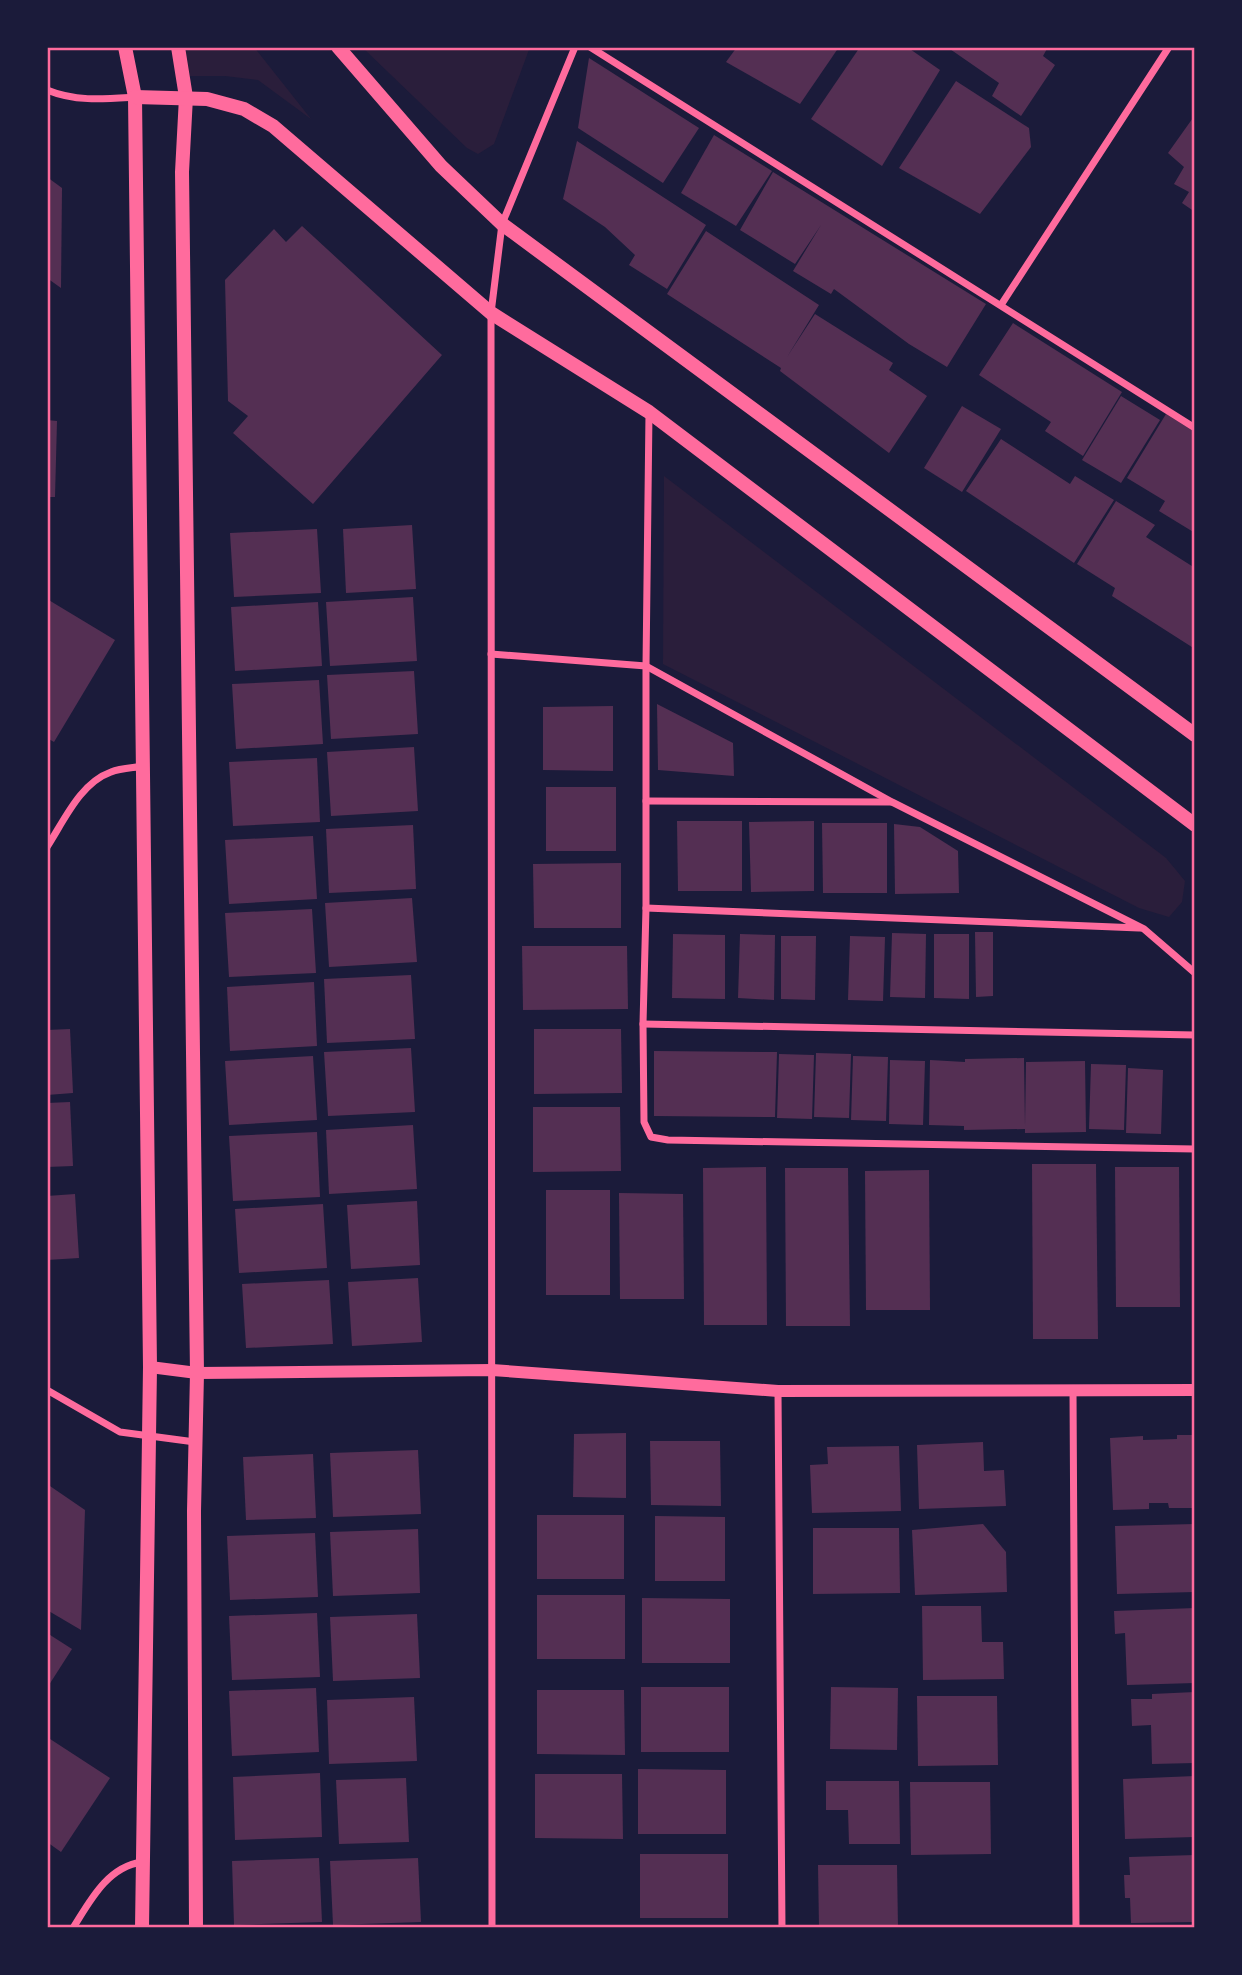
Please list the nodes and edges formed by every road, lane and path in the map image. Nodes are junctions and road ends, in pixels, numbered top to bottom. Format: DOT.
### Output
graph roads {
  1 [pos="125,47"];
  2 [pos="178,47"];
  3 [pos="338,47"];
  4 [pos="575,47"];
  5 [pos="590,47"];
  6 [pos="1169,47"];
  7 [pos="47,90"];
  8 [pos="135,97"];
  9 [pos="186,97"];
  10 [pos="502,224"];
  11 [pos="1001,306"];
  12 [pos="491,313"];
  13 [pos="649,412"];
  14 [pos="1195,428"];
  15 [pos="491,654"];
  16 [pos="646,666"];
  17 [pos="1195,735"];
  18 [pos="145,766"];
  19 [pos="646,801"];
  20 [pos="892,802"];
  21 [pos="1195,825"];
  22 [pos="47,847"];
  23 [pos="646,908"];
  24 [pos="1144,929"];
  25 [pos="1195,973"];
  26 [pos="643,1024"];
  27 [pos="1195,1035"];
  28 [pos="1195,1149"];
  29 [pos="150,1367"];
  30 [pos="492,1370"];
  31 [pos="197,1373"];
  32 [pos="47,1390"];
  33 [pos="1073,1390"];
  34 [pos="1195,1390"];
  35 [pos="778,1391"];
  36 [pos="149,1437"];
  37 [pos="195,1442"];
  38 [pos="142,1862"];
  39 [pos="73,1928"];
  40 [pos="142,1928"];
  41 [pos="196,1928"];
  42 [pos="492,1928"];
  43 [pos="782,1928"];
  44 [pos="1076,1928"];
  1 -- 8 [label="main road"];
  2 -- 9 [label="main road"];
  3 -- 10 [label="main road"];
  4 -- 10 [label="street"];
  5 -- 11 [label="street"];
  6 -- 11 [label="street"];
  7 -- 8 [label="street"];
  8 -- 9 [label="main road"];
  8 -- 18 [label="main road"];
  9 -- 12 [label="main road"];
  9 -- 31 [label="main road"];
  10 -- 12 [label="street"];
  10 -- 17 [label="main road"];
  11 -- 14 [label="street"];
  12 -- 13 [label="main road"];
  12 -- 15 [label="street"];
  13 -- 16 [label="street"];
  13 -- 21 [label="main road"];
  15 -- 16 [label="street"];
  15 -- 30 [label="street"];
  16 -- 19 [label="street"];
  16 -- 20 [label="street"];
  18 -- 22 [label="street"];
  18 -- 29 [label="main road"];
  19 -- 20 [label="street"];
  19 -- 23 [label="street"];
  20 -- 24 [label="street"];
  23 -- 24 [label="street"];
  23 -- 26 [label="street"];
  24 -- 25 [label="street"];
  26 -- 27 [label="street"];
  26 -- 28 [label="street"];
  29 -- 31 [label="street"];
  29 -- 36 [label="main road"];
  30 -- 31 [label="street"];
  30 -- 35 [label="street"];
  30 -- 42 [label="street"];
  31 -- 37 [label="main road"];
  32 -- 36 [label="street"];
  33 -- 34 [label="street"];
  33 -- 35 [label="street"];
  33 -- 44 [label="street"];
  35 -- 43 [label="street"];
  36 -- 37 [label="street"];
  36 -- 38 [label="main road"];
  37 -- 41 [label="main road"];
  38 -- 39 [label="street"];
  38 -- 40 [label="main road"];
}
